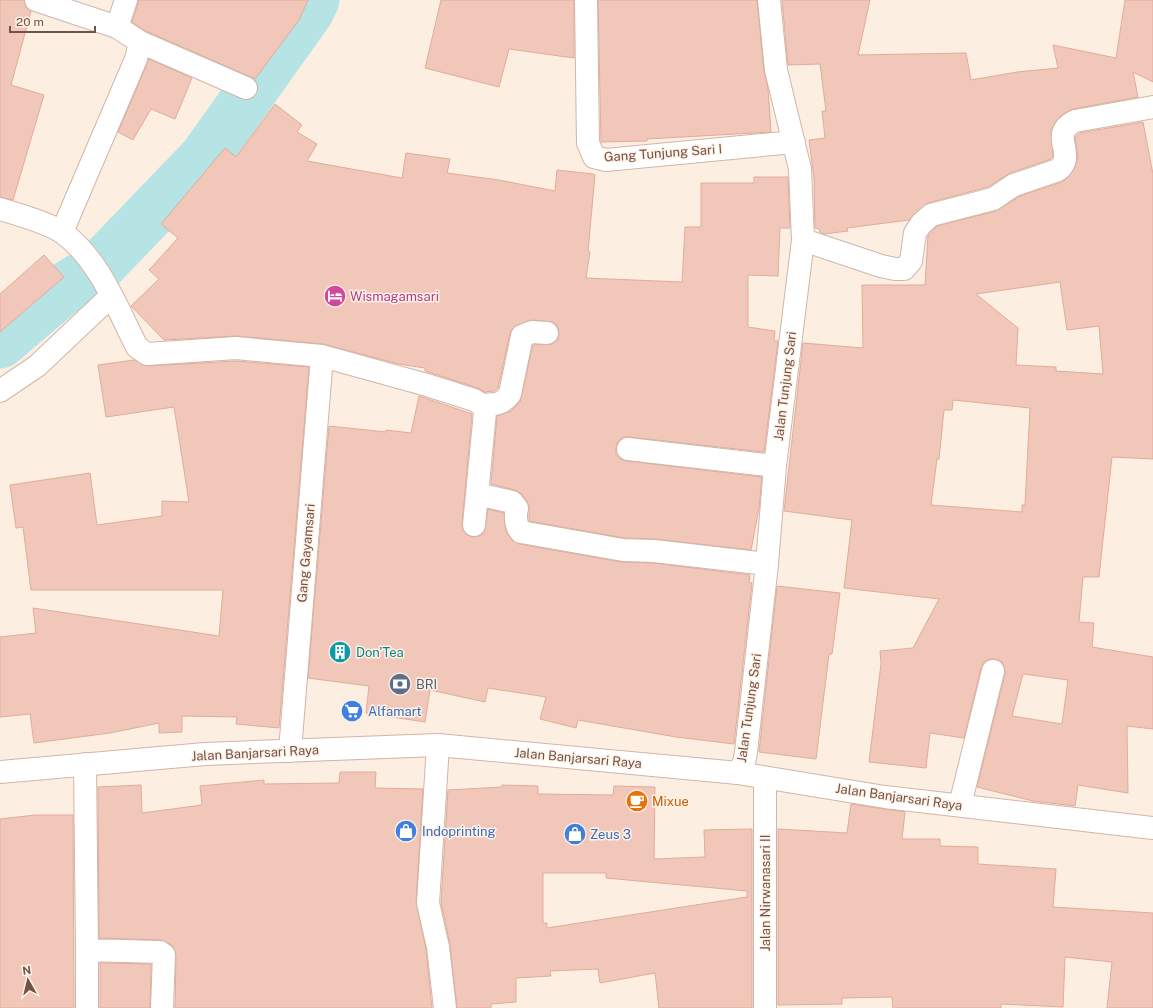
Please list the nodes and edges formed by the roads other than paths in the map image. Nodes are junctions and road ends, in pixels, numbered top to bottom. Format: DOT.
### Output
graph roads {
  1 [pos="36,0"];
  2 [pos="126,0"];
  3 [pos="586,0"];
  4 [pos="769,0"];
  5 [pos="117,27"];
  6 [pos="140,42"];
  7 [pos="246,88"];
  8 [pos="1153,106"];
  9 [pos="794,142"];
  10 [pos="0,209"];
  11 [pos="62,232"];
  12 [pos="803,240"];
  13 [pos="108,290"];
  14 [pos="548,333"];
  15 [pos="322,356"];
  16 [pos="0,391"];
  17 [pos="482,405"];
  18 [pos="628,449"];
  19 [pos="775,466"];
  20 [pos="477,494"];
  21 [pos="474,525"];
  22 [pos="767,564"];
  23 [pos="993,671"];
  24 [pos="438,745"];
  25 [pos="290,751"];
  26 [pos="85,764"];
  27 [pos="0,772"];
  28 [pos="738,773"];
  29 [pos="765,778"];
  30 [pos="960,806"];
  31 [pos="1153,828"];
  32 [pos="87,950"];
  33 [pos="86,1008"];
  34 [pos="162,1008"];
  35 [pos="445,1008"];
  36 [pos="765,1008"];
  1 -- 5 [label="street"];
  2 -- 5 [label="street"];
  3 -- 9 [label="street, Gang Tunjung Sari I"];
  4 -- 9 [label="street, Jalan Tunjung Sari"];
  5 -- 6 [label="street"];
  6 -- 7 [label="street"];
  6 -- 11 [label="street"];
  8 -- 12 [label="street"];
  9 -- 12 [label="street, Jalan Tunjung Sari"];
  10 -- 11 [label="street"];
  11 -- 13 [label="street"];
  12 -- 19 [label="street, Jalan Tunjung Sari"];
  13 -- 15 [label="street"];
  13 -- 16 [label="street"];
  14 -- 17 [label="street"];
  15 -- 17 [label="street"];
  15 -- 25 [label="street, Gang Gayamsari"];
  17 -- 20 [label="street"];
  18 -- 19 [label="street"];
  19 -- 22 [label="street, Jalan Tunjung Sari"];
  20 -- 21 [label="street"];
  20 -- 22 [label="street"];
  22 -- 28 [label="street, Jalan Tunjung Sari"];
  23 -- 30 [label="street"];
  24 -- 25 [label="street, Jalan Banjarsari Raya"];
  24 -- 28 [label="street, Jalan Banjarsari Raya"];
  24 -- 35 [label="street"];
  25 -- 26 [label="street, Jalan Banjarsari Raya"];
  26 -- 27 [label="street, Jalan Banjarsari Raya"];
  26 -- 32 [label="street"];
  28 -- 29 [label="street, Jalan Banjarsari Raya"];
  29 -- 30 [label="street, Jalan Banjarsari Raya"];
  29 -- 36 [label="street, Jalan Nirwanasari II"];
  30 -- 31 [label="street, Jalan Banjarsari Raya"];
  32 -- 33 [label="street"];
  32 -- 34 [label="street"];
}
